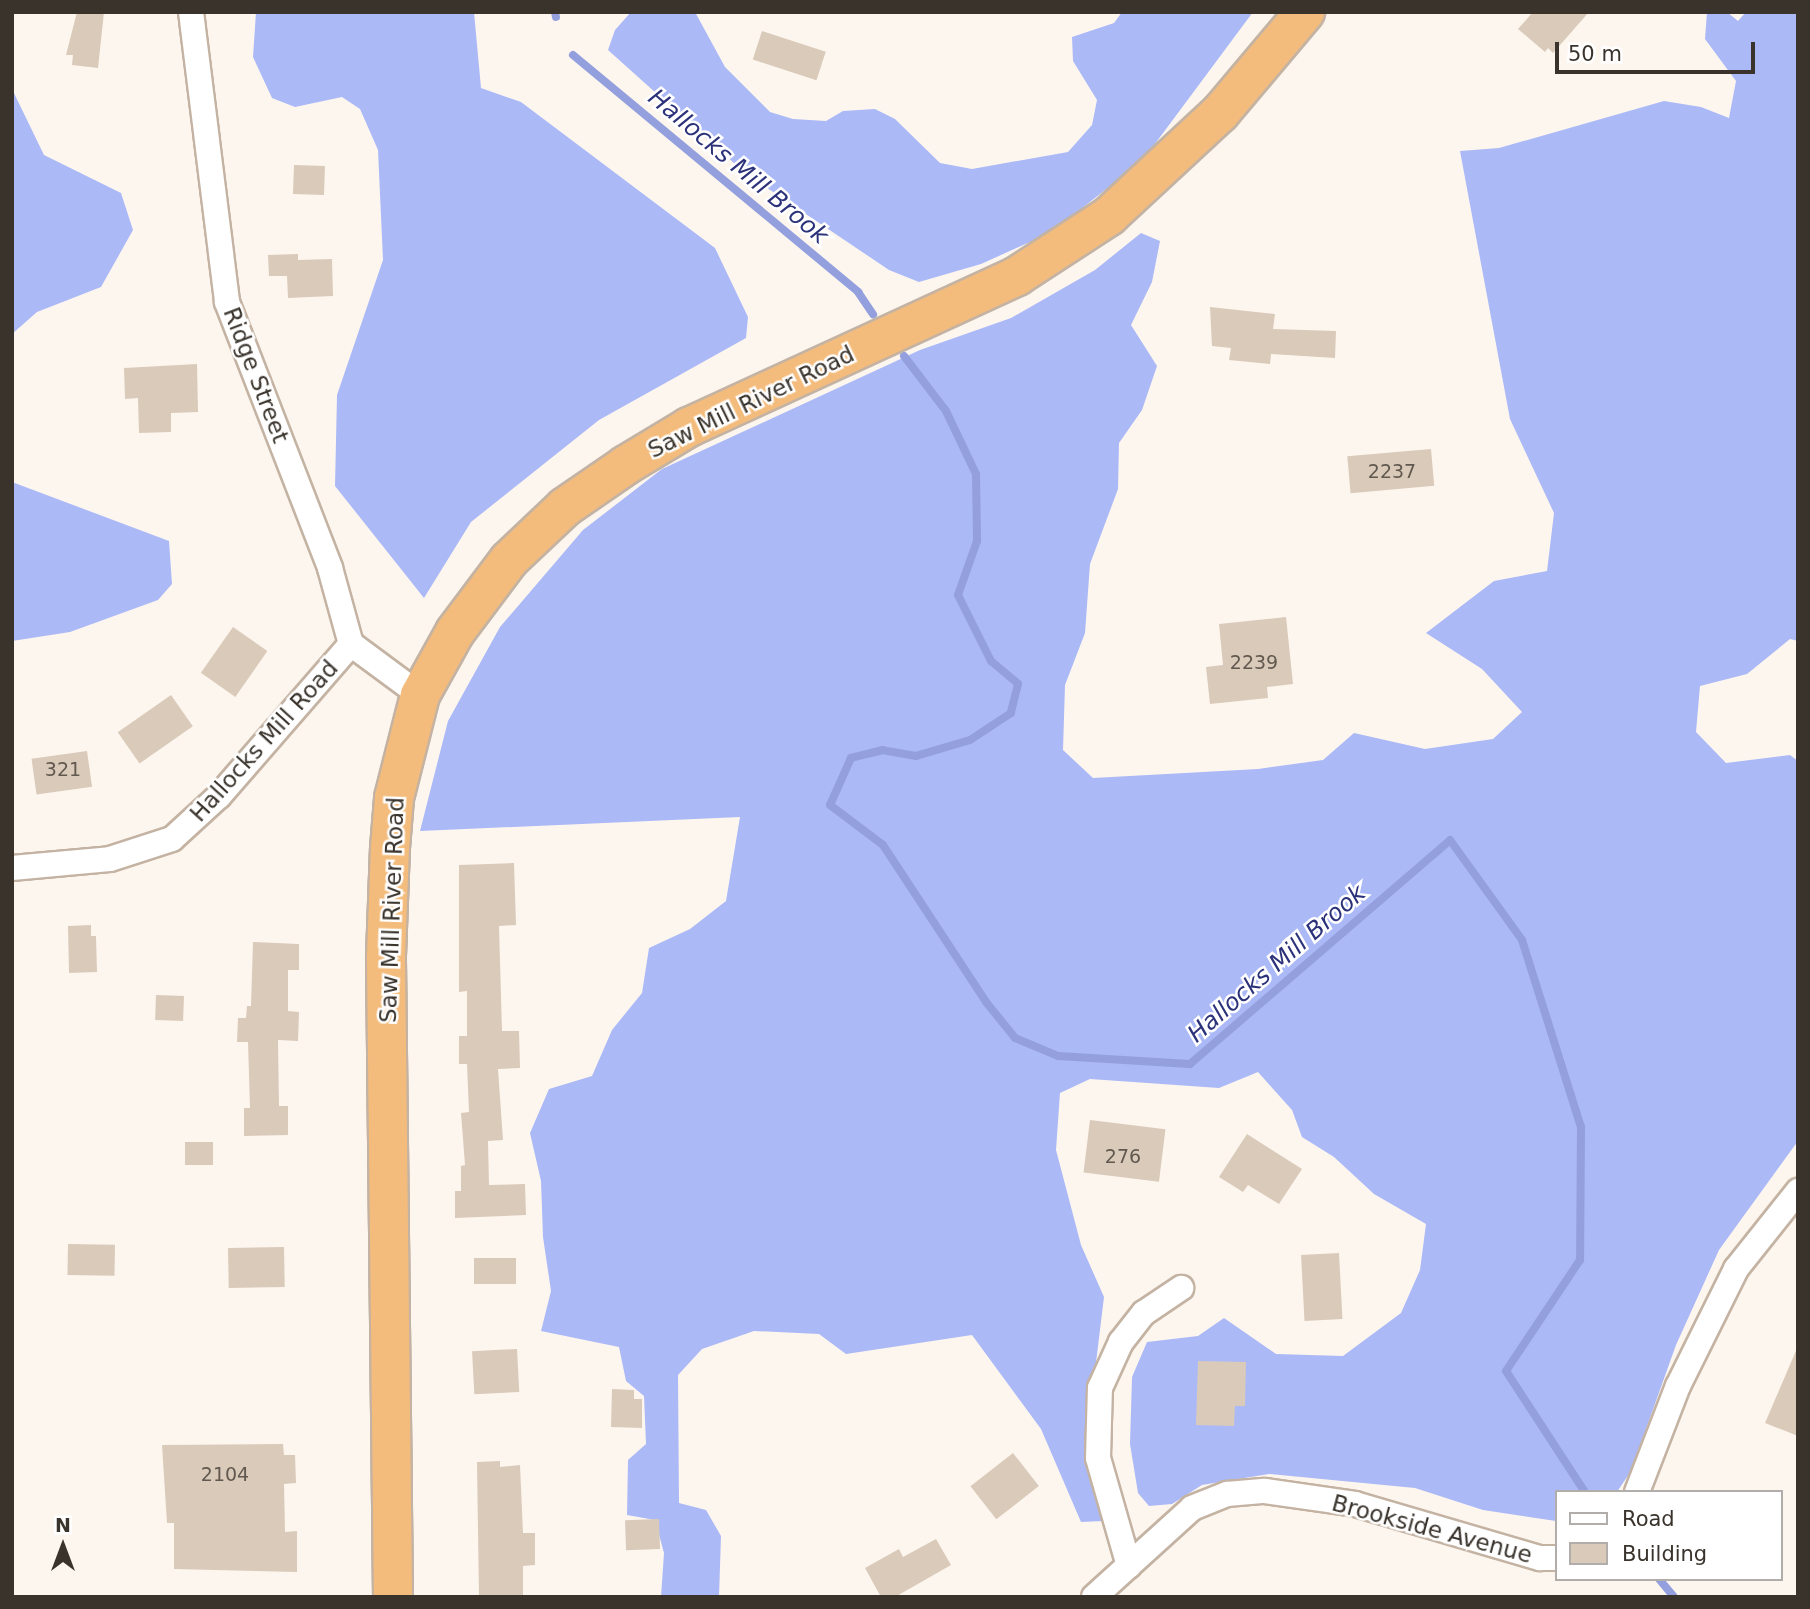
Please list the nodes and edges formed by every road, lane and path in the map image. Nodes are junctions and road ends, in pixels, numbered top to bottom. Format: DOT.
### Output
graph roads {
  1 [pos="191,12"];
  2 [pos="1305,12"];
  3 [pos="351,644"];
  4 [pos="420,695"];
  5 [pos="12,868"];
  6 [pos="1798,1191"];
  7 [pos="1181,1288"];
  8 [pos="1638,1490"];
  9 [pos="1554,1558"];
  10 [pos="1129,1566"];
  11 [pos="393,1597"];
  12 [pos="1094,1597"];
  1 -- 3 [label="street, Ridge Street"];
  2 -- 4 [label="highway, Saw Mill River Road"];
  3 -- 4 [label="street"];
  3 -- 5 [label="street, Hallocks Mill Road"];
  4 -- 11 [label="highway, Saw Mill River Road"];
  6 -- 8 [label="street"];
  7 -- 10 [label="street"];
  9 -- 10 [label="street, Brookside Avenue"];
  10 -- 12 [label="street, Brookside Avenue"];
}
